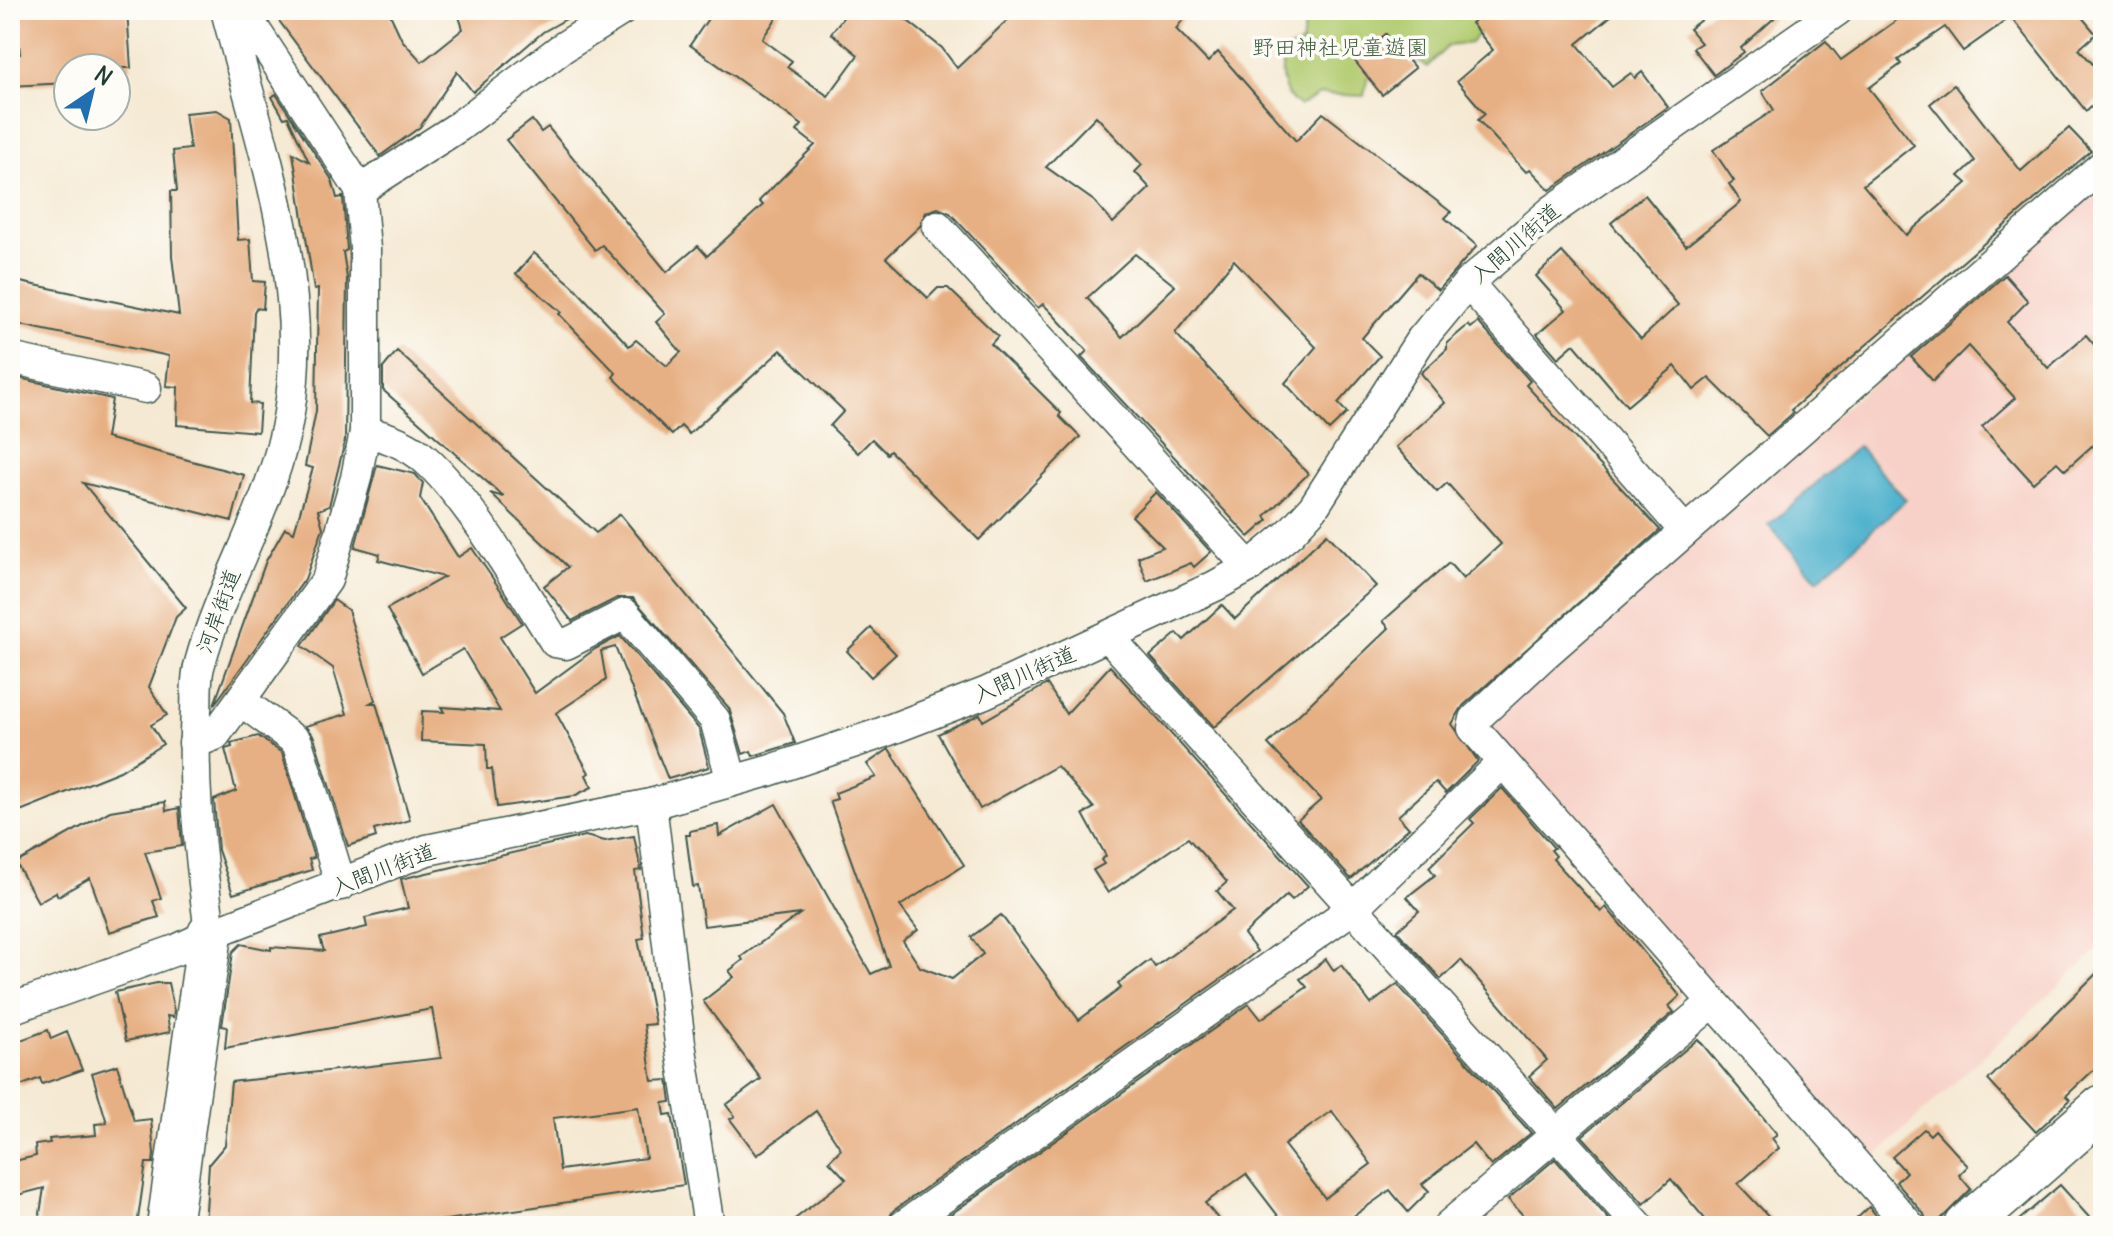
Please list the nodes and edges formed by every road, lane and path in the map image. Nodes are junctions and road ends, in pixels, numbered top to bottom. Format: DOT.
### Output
graph roads {
  1 [pos="226,10"];
  2 [pos="242,10"];
  3 [pos="622,10"];
  4 [pos="1822,15"];
  5 [pos="2103,165"];
  6 [pos="360,190"];
  7 [pos="937,226"];
  8 [pos="1468,283"];
  9 [pos="10,358"];
  10 [pos="146,388"];
  11 [pos="365,432"];
  12 [pos="1685,531"];
  13 [pos="1249,567"];
  14 [pos="1109,637"];
  15 [pos="241,701"];
  16 [pos="194,743"];
  17 [pos="1501,764"];
  18 [pos="732,781"];
  19 [pos="651,804"];
  20 [pos="341,885"];
  21 [pos="1352,909"];
  22 [pos="210,934"];
  23 [pos="1712,1003"];
  24 [pos="10,1009"];
  25 [pos="2103,1107"];
  26 [pos="1559,1136"];
  27 [pos="169,1226"];
  28 [pos="709,1226"];
  29 [pos="903,1226"];
  30 [pos="1448,1226"];
  31 [pos="1639,1226"];
  32 [pos="1910,1226"];
  33 [pos="1967,1226"];
  1 -- 16 [label="street, 河岸街道"];
  2 -- 6 [label="street"];
  3 -- 6 [label="street"];
  4 -- 8 [label="street, 入間川街道"];
  5 -- 12 [label="street"];
  6 -- 11 [label="street"];
  7 -- 13 [label="street"];
  8 -- 12 [label="street"];
  8 -- 13 [label="street, 入間川街道"];
  9 -- 10 [label="street"];
  11 -- 15 [label="street"];
  11 -- 18 [label="street"];
  12 -- 17 [label="street"];
  13 -- 14 [label="street, 入間川街道"];
  14 -- 18 [label="street, 入間川街道"];
  14 -- 21 [label="street"];
  15 -- 16 [label="street"];
  15 -- 20 [label="street"];
  16 -- 22 [label="street, 河岸街道"];
  17 -- 21 [label="street"];
  17 -- 23 [label="street"];
  18 -- 19 [label="street, 入間川街道"];
  19 -- 20 [label="street, 入間川街道"];
  19 -- 28 [label="street"];
  20 -- 22 [label="street, 入間川街道"];
  21 -- 26 [label="street"];
  21 -- 29 [label="street"];
  22 -- 24 [label="street, 入間川街道"];
  22 -- 27 [label="street, 河岸街道"];
  23 -- 26 [label="street"];
  23 -- 32 [label="street"];
  25 -- 33 [label="street"];
  26 -- 30 [label="street"];
  26 -- 31 [label="street"];
}
